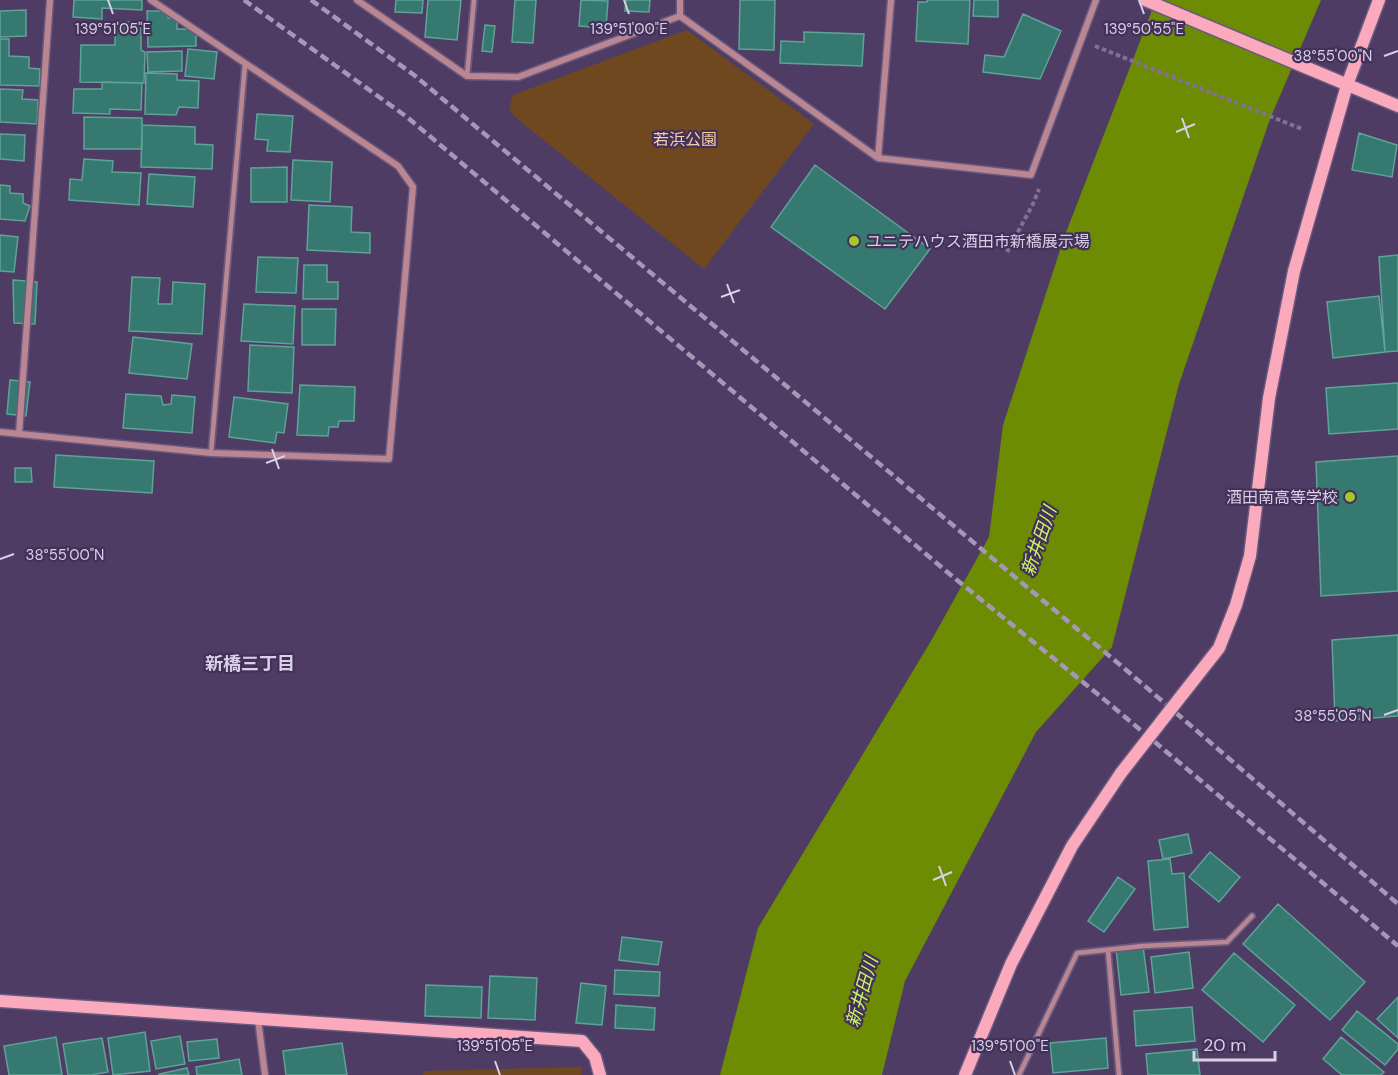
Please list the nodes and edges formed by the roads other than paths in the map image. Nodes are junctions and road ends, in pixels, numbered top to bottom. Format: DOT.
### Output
graph roads {
  1 [pos="50,0"];
  2 [pos="151,0"];
  3 [pos="357,0"];
  4 [pos="474,0"];
  5 [pos="680,0"];
  6 [pos="891,0"];
  7 [pos="1096,0"];
  8 [pos="1145,0"];
  9 [pos="1379,0"];
  10 [pos="680,16"];
  11 [pos="245,64"];
  12 [pos="467,76"];
  13 [pos="1347,85"];
  14 [pos="1398,106"];
  15 [pos="878,158"];
  16 [pos="0,432"];
  17 [pos="19,434"];
  18 [pos="211,453"];
  19 [pos="1252,915"];
  20 [pos="1108,950"];
  21 [pos="0,1001"];
  22 [pos="258,1019"];
  23 [pos="265,1075"];
  24 [pos="600,1075"];
  25 [pos="965,1075"];
  26 [pos="1019,1075"];
  27 [pos="1119,1075"];
  1 -- 17 [label="street"];
  2 -- 11 [label="street"];
  3 -- 12 [label="street"];
  4 -- 12 [label="lane"];
  5 -- 10 [label="street"];
  6 -- 15 [label="street"];
  7 -- 15 [label="street"];
  8 -- 13 [label="street"];
  9 -- 13 [label="street"];
  10 -- 12 [label="street"];
  10 -- 15 [label="street"];
  11 -- 18 [label="lane"];
  11 -- 18 [label="street"];
  13 -- 14 [label="street"];
  13 -- 25 [label="street, bridge"];
  16 -- 17 [label="street"];
  17 -- 18 [label="street"];
  19 -- 20 [label="lane"];
  20 -- 26 [label="lane"];
  20 -- 27 [label="lane"];
  21 -- 22 [label="street"];
  22 -- 23 [label="street"];
  22 -- 24 [label="street"];
}
